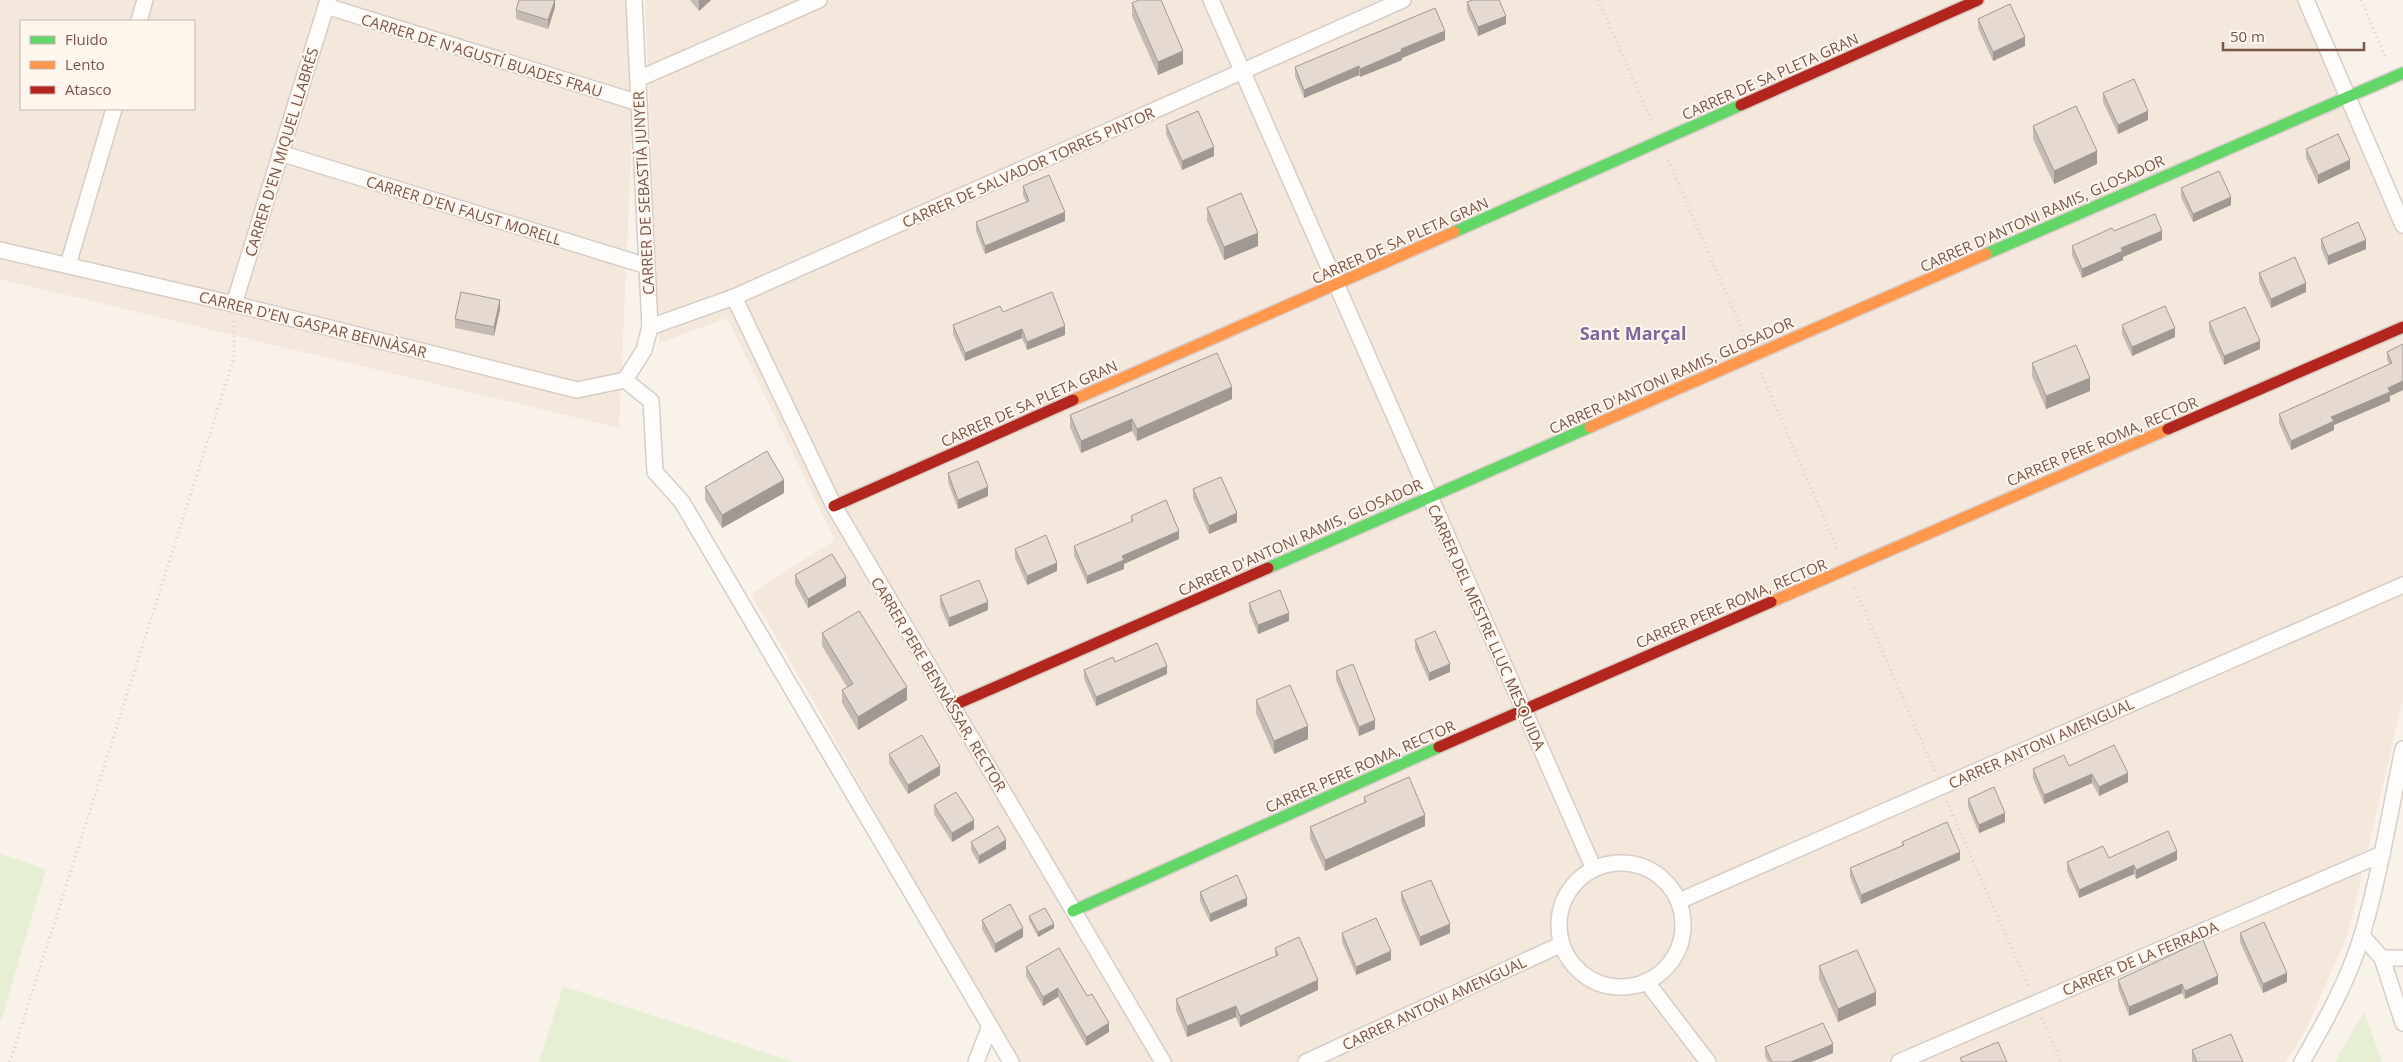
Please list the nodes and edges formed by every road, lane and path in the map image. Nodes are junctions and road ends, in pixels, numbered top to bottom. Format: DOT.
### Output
graph roads {
  1 [pos="145,0"];
  2 [pos="634,0"];
  3 [pos="818,0"];
  4 [pos="1211,0"];
  5 [pos="1404,0"];
  6 [pos="1598,0"];
  7 [pos="1978,0"];
  8 [pos="2306,0"];
  9 [pos="2361,0"];
  10 [pos="327,3"];
  11 [pos="139,20"];
  12 [pos="2390,67"];
  13 [pos="1243,71"];
  14 [pos="2403,73"];
  15 [pos="638,79"];
  16 [pos="2348,95"];
  17 [pos="639,103"];
  18 [pos="114,110"];
  19 [pos="1655,132"];
  20 [pos="280,153"];
  21 [pos="1667,159"];
  22 [pos="2403,225"];
  23 [pos="0,250"];
  24 [pos="68,265"];
  25 [pos="647,266"];
  26 [pos="1336,284"];
  27 [pos="734,297"];
  28 [pos="234,304"];
  29 [pos="650,327"];
  30 [pos="2403,327"];
  31 [pos="1748,345"];
  32 [pos="1758,368"];
  33 [pos="625,380"];
  34 [pos="1430,497"];
  35 [pos="834,506"];
  36 [pos="1838,551"];
  37 [pos="1851,580"];
  38 [pos="2403,585"];
  39 [pos="952,706"];
  40 [pos="1523,709"];
  41 [pos="2403,749"];
  42 [pos="1935,774"];
  43 [pos="1946,798"];
  44 [pos="2382,854"];
  45 [pos="1594,869"];
  46 [pos="1679,901"];
  47 [pos="1073,911"];
  48 [pos="2362,936"];
  49 [pos="1562,944"];
  50 [pos="2382,958"];
  51 [pos="2403,958"];
  52 [pos="1646,981"];
  53 [pos="2029,987"];
  54 [pos="2040,1014"];
  55 [pos="2403,1023"];
  56 [pos="990,1026"];
  57 [pos="10,1062"];
  58 [pos="976,1062"];
  59 [pos="1011,1062"];
  60 [pos="1163,1062"];
  61 [pos="1306,1062"];
  62 [pos="1708,1062"];
  63 [pos="1899,1062"];
  64 [pos="2061,1062"];
  65 [pos="2302,1062"];
  1 -- 11 [label="street"];
  2 -- 15 [label="street, CARRER DE SEBASTIÀ JUNYER"];
  3 -- 15 [label="street"];
  4 -- 13 [label="street, CARRER DEL MESTRE LLUC MESQUIDA"];
  5 -- 13 [label="street, CARRER DE SALVADOR TORRES PINTOR"];
  6 -- 19 [label="path"];
  7 -- 26 [label="street, CARRER DE SA PLETA GRAN"];
  8 -- 16 [label="street"];
  9 -- 12 [label="path"];
  10 -- 17 [label="street, CARRER DE N'AGUSTÍ BUADES FRAU"];
  10 -- 20 [label="street, CARRER D'EN MIQUEL LLABRÉS"];
  13 -- 26 [label="street, CARRER DEL MESTRE LLUC MESQUIDA"];
  13 -- 27 [label="street, CARRER DE SALVADOR TORRES PINTOR"];
  14 -- 16 [label="street, CARRER D'ANTONI RAMIS, GLOSADOR"];
  15 -- 17 [label="street, CARRER DE SEBASTIÀ JUNYER"];
  16 -- 22 [label="street"];
  16 -- 34 [label="street, CARRER D'ANTONI RAMIS, GLOSADOR"];
  17 -- 25 [label="street, CARRER DE SEBASTIÀ JUNYER"];
  18 -- 24 [label="street"];
  20 -- 25 [label="street, CARRER D'EN FAUST MORELL"];
  20 -- 28 [label="street, CARRER D'EN MIQUEL LLABRÉS"];
  21 -- 31 [label="path"];
  23 -- 24 [label="street, CARRER D'EN GASPAR BENNÀSAR"];
  24 -- 28 [label="street, CARRER D'EN GASPAR BENNÀSAR"];
  25 -- 29 [label="street, CARRER DE SEBASTIÀ JUNYER"];
  26 -- 34 [label="street, CARRER DEL MESTRE LLUC MESQUIDA"];
  26 -- 35 [label="street, CARRER DE SA PLETA GRAN"];
  27 -- 29 [label="street, CARRER DE SALVADOR TORRES PINTOR"];
  27 -- 35 [label="street, CARRER PERE BENNÀSSAR, RECTOR"];
  28 -- 33 [label="street, CARRER D'EN GASPAR BENNÀSAR"];
  28 -- 57 [label="path"];
  29 -- 33 [label="street, CARRER DE SEBASTIÀ JUNYER"];
  30 -- 40 [label="street, CARRER PERE ROMA, RECTOR"];
  32 -- 36 [label="path"];
  33 -- 56 [label="street"];
  34 -- 39 [label="street, CARRER D'ANTONI RAMIS, GLOSADOR"];
  34 -- 40 [label="street, CARRER DEL MESTRE LLUC MESQUIDA"];
  35 -- 39 [label="street, CARRER PERE BENNÀSSAR, RECTOR"];
  37 -- 42 [label="path"];
  38 -- 46 [label="street, CARRER ANTONI AMENGUAL"];
  39 -- 47 [label="street, CARRER PERE BENNÀSSAR, RECTOR"];
  40 -- 45 [label="street, CARRER DEL MESTRE LLUC MESQUIDA"];
  40 -- 47 [label="street, CARRER PERE ROMA, RECTOR"];
  41 -- 44 [label="street"];
  43 -- 53 [label="path"];
  44 -- 48 [label="street"];
  44 -- 63 [label="street, CARRER DE LA FERRADA"];
  45 -- 46 [label="street"];
  45 -- 49 [label="street"];
  46 -- 52 [label="street"];
  47 -- 60 [label="street, CARRER PERE BENNÀSSAR, RECTOR"];
  48 -- 50 [label="street"];
  48 -- 65 [label="street"];
  49 -- 52 [label="street"];
  49 -- 61 [label="street, CARRER ANTONI AMENGUAL"];
  50 -- 51 [label="street"];
  50 -- 55 [label="street"];
  52 -- 62 [label="street"];
  54 -- 64 [label="path"];
  56 -- 58 [label="street"];
  56 -- 59 [label="street"];
}
